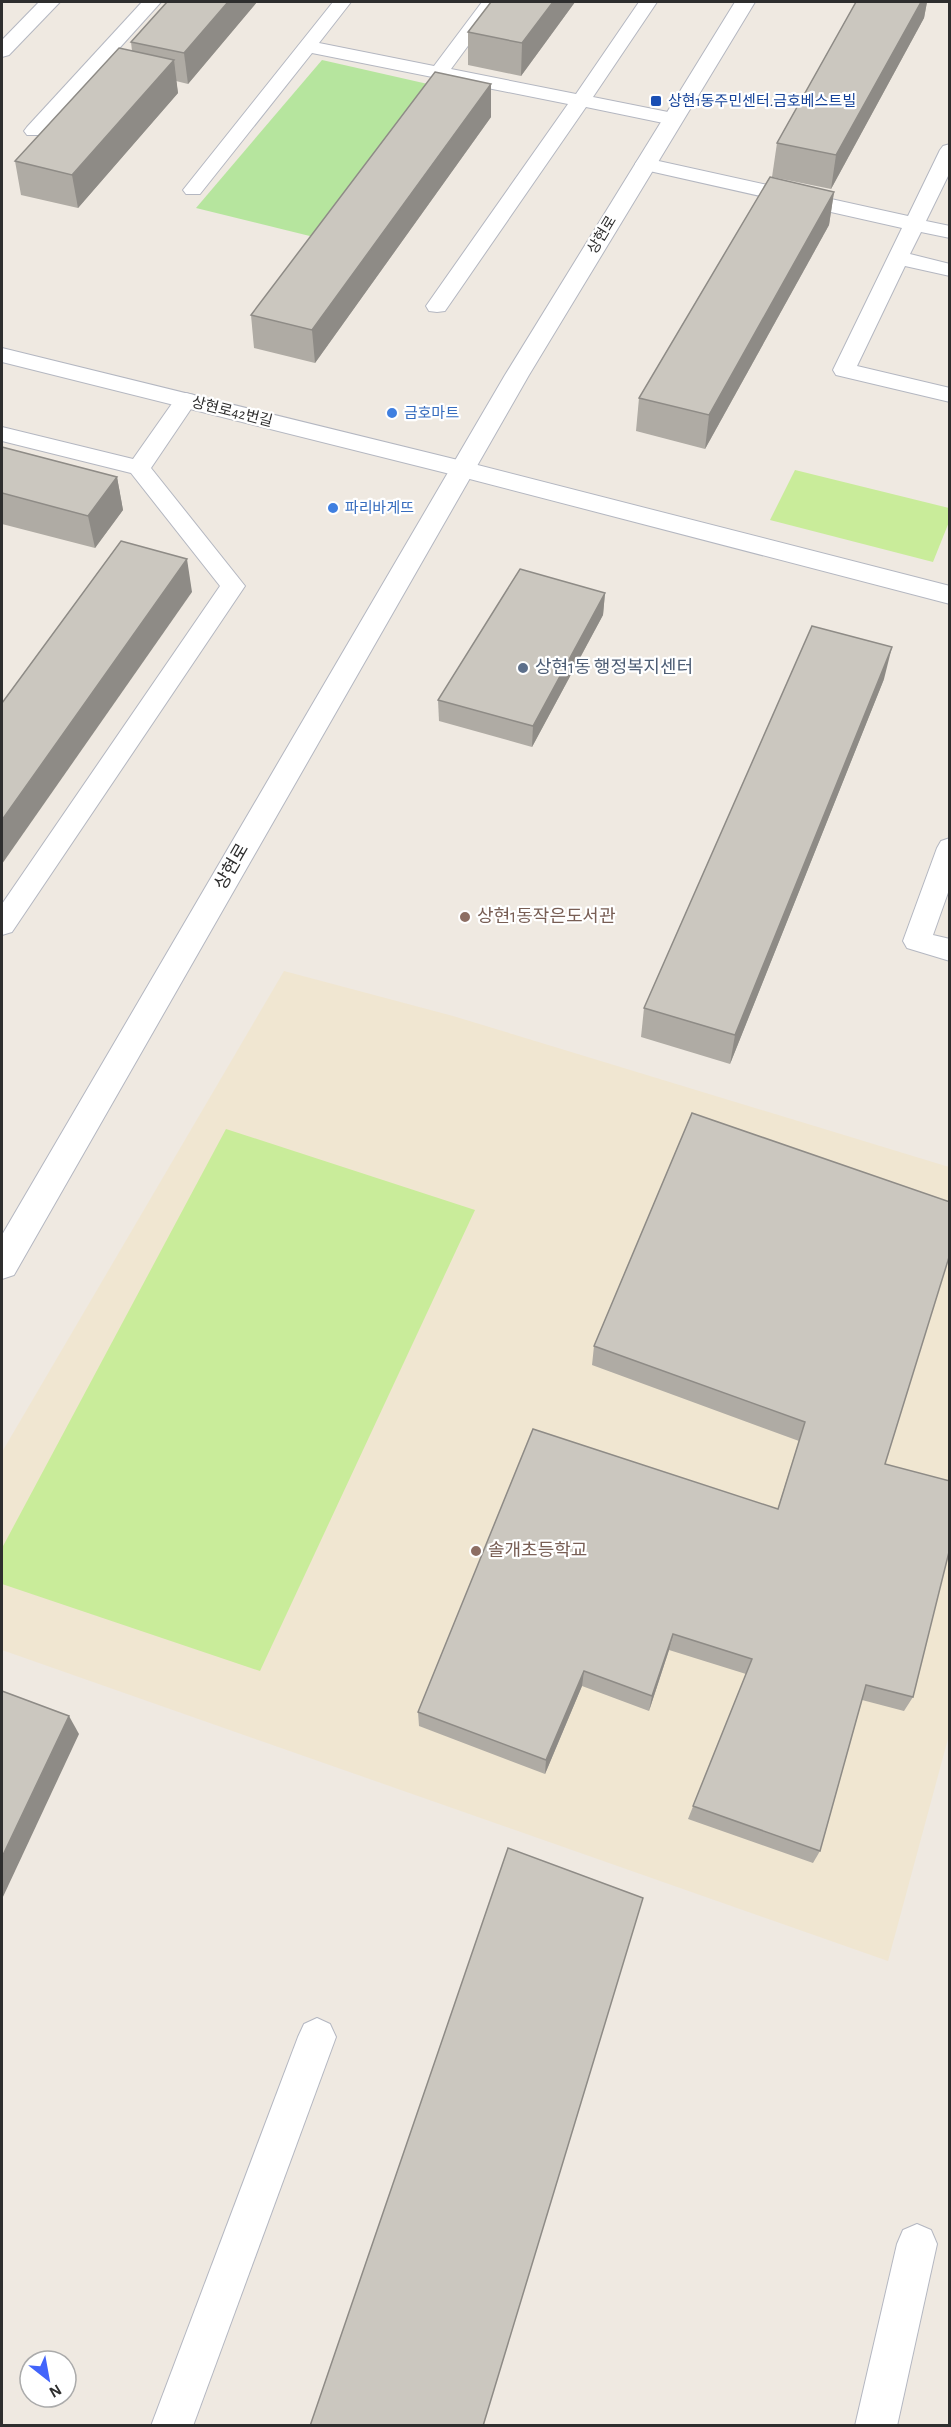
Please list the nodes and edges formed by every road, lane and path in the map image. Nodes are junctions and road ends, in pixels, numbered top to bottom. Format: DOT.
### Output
graph roads {
  1 [pos="50,2"];
  2 [pos="152,2"];
  3 [pos="342,2"];
  4 [pos="491,2"];
  5 [pos="648,2"];
  6 [pos="745,2"];
  7 [pos="307,46"];
  8 [pos="2,51"];
  9 [pos="439,72"];
  10 [pos="581,100"];
  11 [pos="673,119"];
  12 [pos="34,131"];
  13 [pos="950,150"];
  14 [pos="645,164"];
  15 [pos="192,190"];
  16 [pos="915,224"];
  17 [pos="950,232"];
  18 [pos="899,258"];
  19 [pos="950,270"];
  20 [pos="437,306"];
  21 [pos="2,355"];
  22 [pos="950,394"];
  23 [pos="186,400"];
  24 [pos="2,434"];
  25 [pos="139,468"];
  26 [pos="462,469"];
  27 [pos="950,595"];
  28 [pos="950,848"];
  29 [pos="2,925"];
  30 [pos="950,950"];
  31 [pos="2,1264"];
  32 [pos="317,2037"];
  33 [pos="917,2244"];
  34 [pos="171,2426"];
  35 [pos="876,2426"];
  1 -- 8 [label="street"];
  2 -- 12 [label="lane"];
  3 -- 7 [label="lane"];
  4 -- 9 [label="lane"];
  5 -- 10 [label="lane"];
  6 -- 11 [label="street, 상현로"];
  7 -- 9 [label="lane"];
  7 -- 15 [label="lane"];
  9 -- 10 [label="lane"];
  10 -- 11 [label="lane"];
  10 -- 20 [label="lane"];
  11 -- 14 [label="street, 상현로"];
  13 -- 16 [label="lane"];
  14 -- 16 [label="lane"];
  14 -- 26 [label="street, 상현로"];
  16 -- 17 [label="lane"];
  16 -- 18 [label="lane"];
  18 -- 19 [label="lane"];
  18 -- 22 [label="lane"];
  21 -- 23 [label="street, 상현로42번길"];
  23 -- 25 [label="lane"];
  23 -- 26 [label="street, 상현로42번길"];
  24 -- 25 [label="lane"];
  25 -- 29 [label="lane"];
  26 -- 27 [label="street"];
  26 -- 31 [label="street, 상현로"];
  28 -- 30 [label="lane"];
  32 -- 34 [label="lane"];
  33 -- 35 [label="lane"];
}
